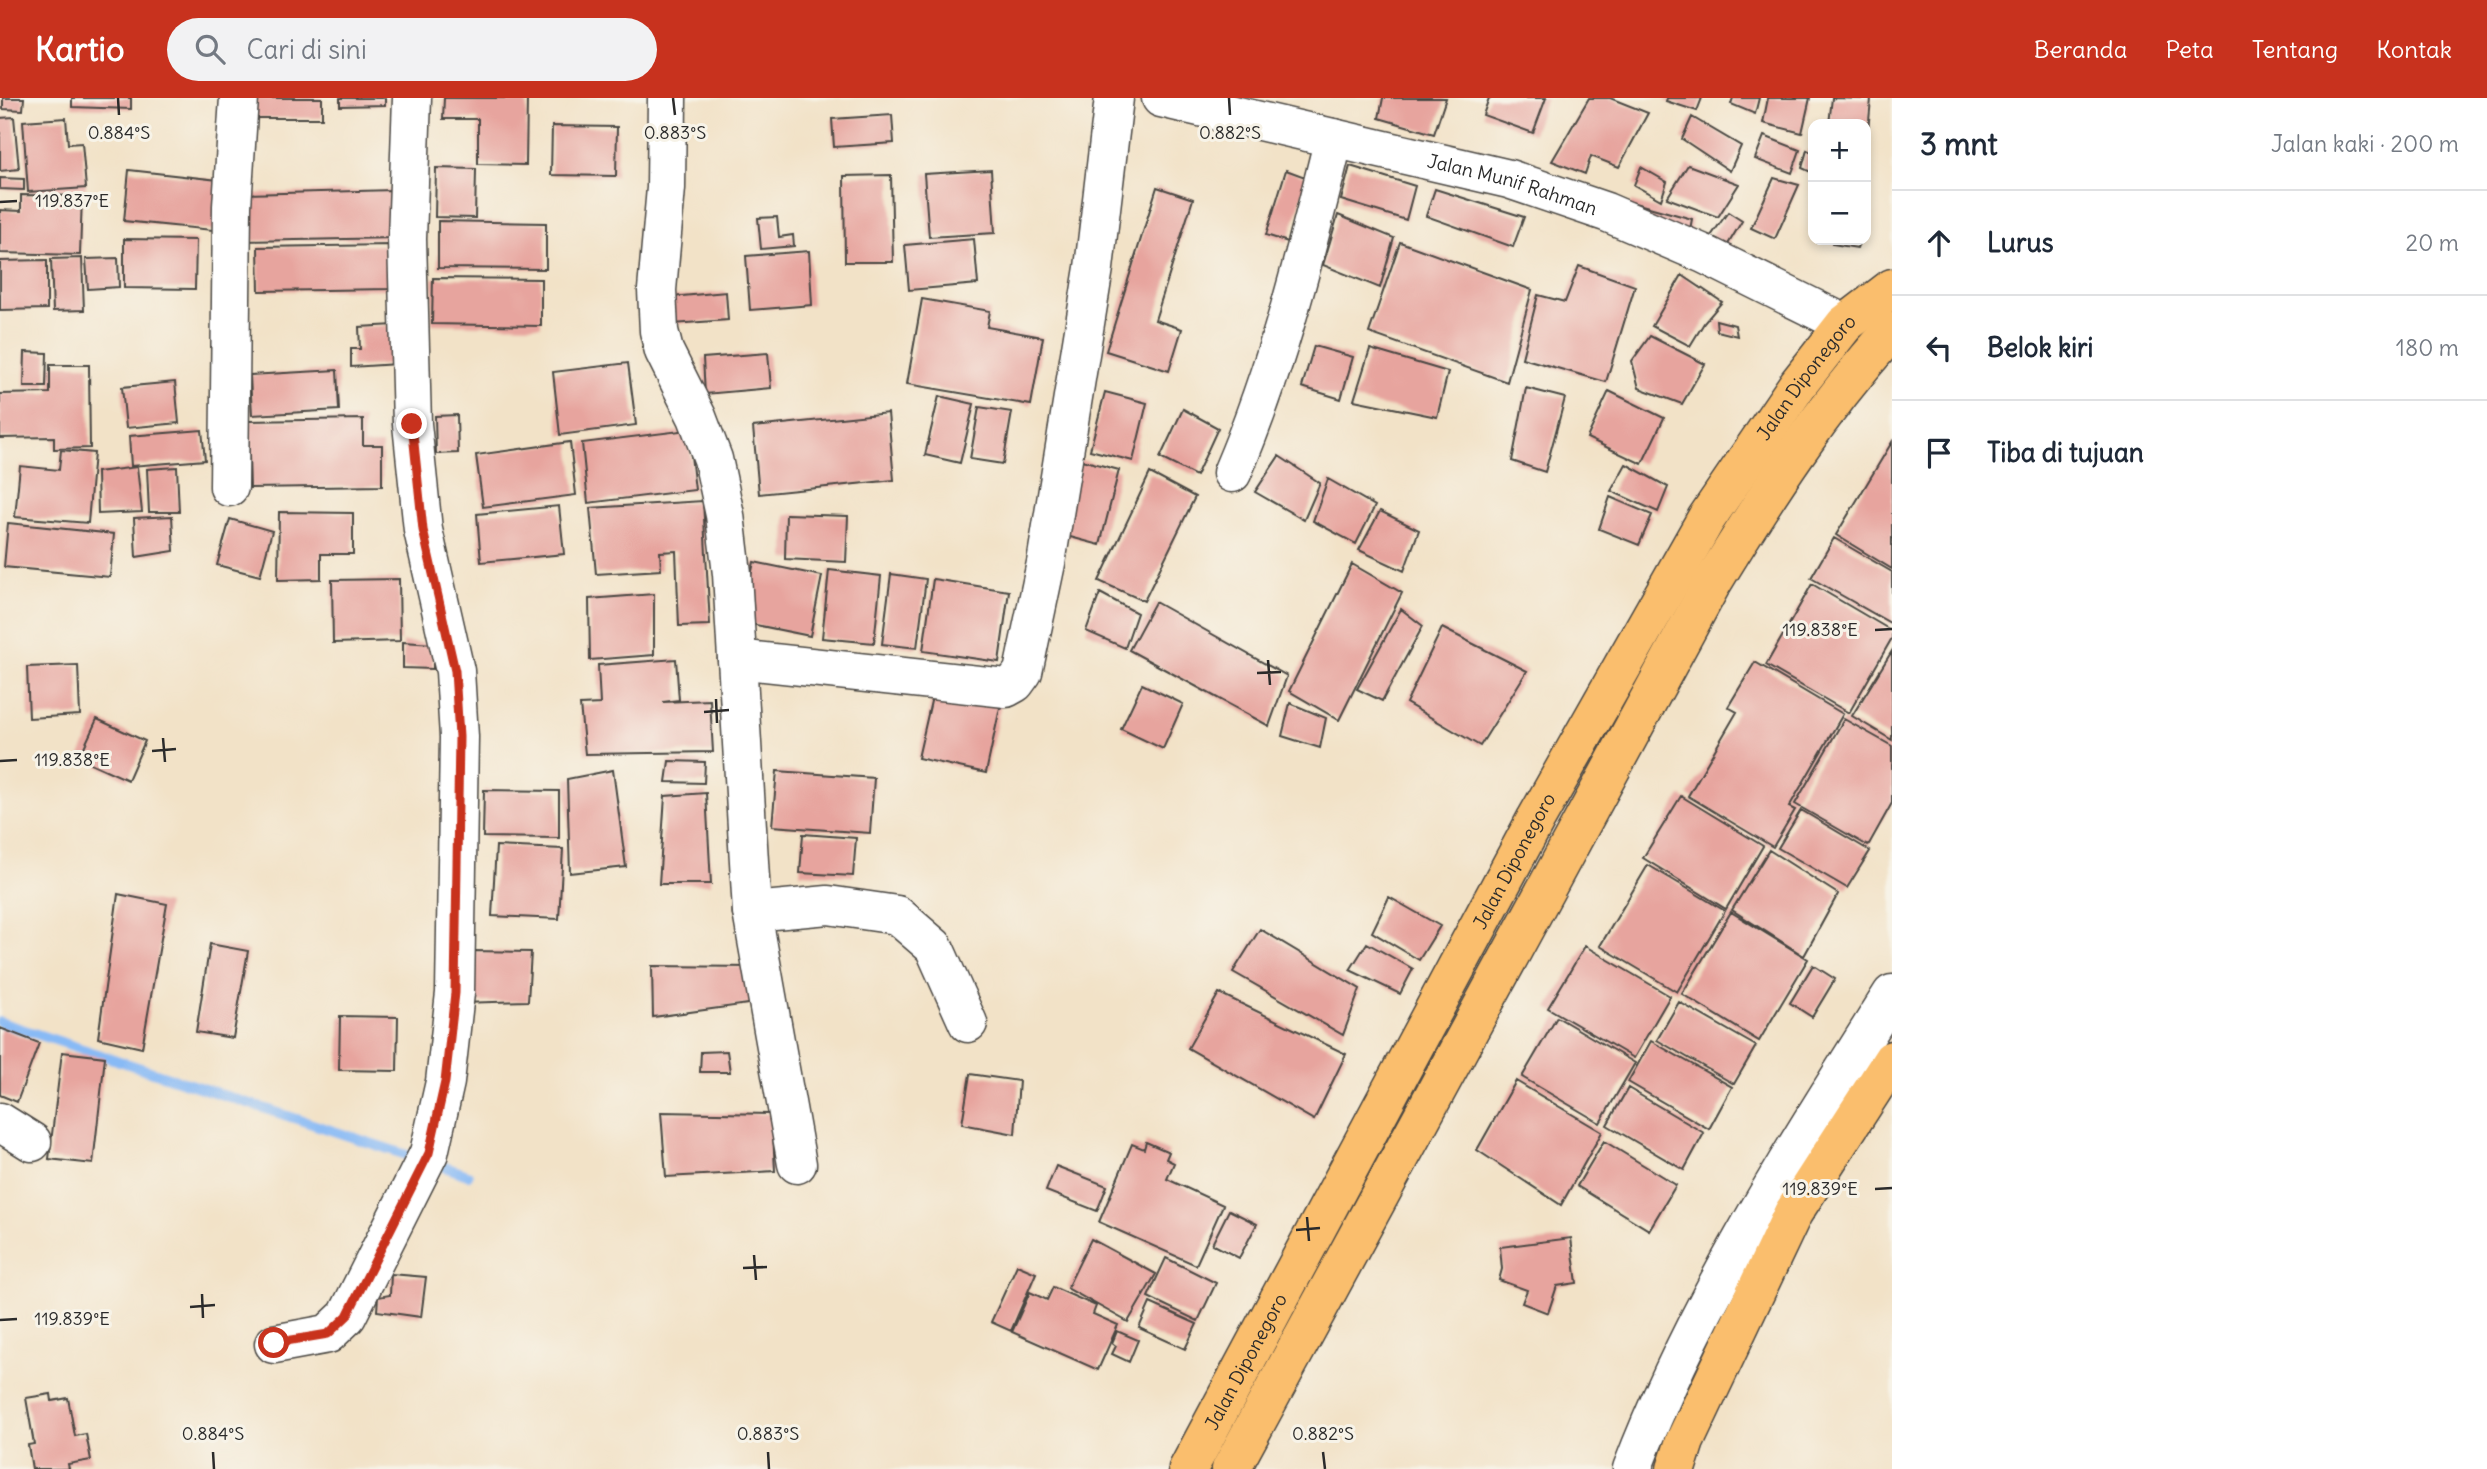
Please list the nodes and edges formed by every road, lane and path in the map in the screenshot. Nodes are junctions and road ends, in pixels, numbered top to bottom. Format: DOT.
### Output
graph roads {
  1 [pos="239,98"];
  2 [pos="412,98"];
  3 [pos="667,98"];
  4 [pos="1114,98"];
  5 [pos="1161,98"];
  6 [pos="1334,138"];
  7 [pos="1892,288"];
  8 [pos="1845,324"];
  9 [pos="1892,331"];
  10 [pos="1232,473"];
  11 [pos="229,487"];
  12 [pos="737,659"];
  13 [pos="751,912"];
  14 [pos="1892,994"];
  15 [pos="968,1023"];
  16 [pos="1892,1060"];
  17 [pos="0,1122"];
  18 [pos="32,1142"];
  19 [pos="797,1164"];
  20 [pos="274,1343"];
  21 [pos="1188,1469"];
  22 [pos="1231,1469"];
  23 [pos="1632,1469"];
  24 [pos="1676,1469"];
  1 -- 11 [label="street"];
  2 -- 20 [label="street"];
  3 -- 12 [label="street"];
  4 -- 12 [label="street"];
  5 -- 6 [label="street, Jalan Munif Rahman"];
  6 -- 8 [label="street, Jalan Munif Rahman"];
  6 -- 10 [label="street"];
  7 -- 8 [label="main road, Jalan Diponegoro"];
  8 -- 21 [label="main road, Jalan Diponegoro"];
  9 -- 22 [label="main road, Jalan Diponegoro"];
  12 -- 13 [label="street"];
  13 -- 15 [label="street"];
  13 -- 19 [label="street"];
  14 -- 23 [label="street"];
  16 -- 24 [label="main road"];
  17 -- 18 [label="street"];
}
